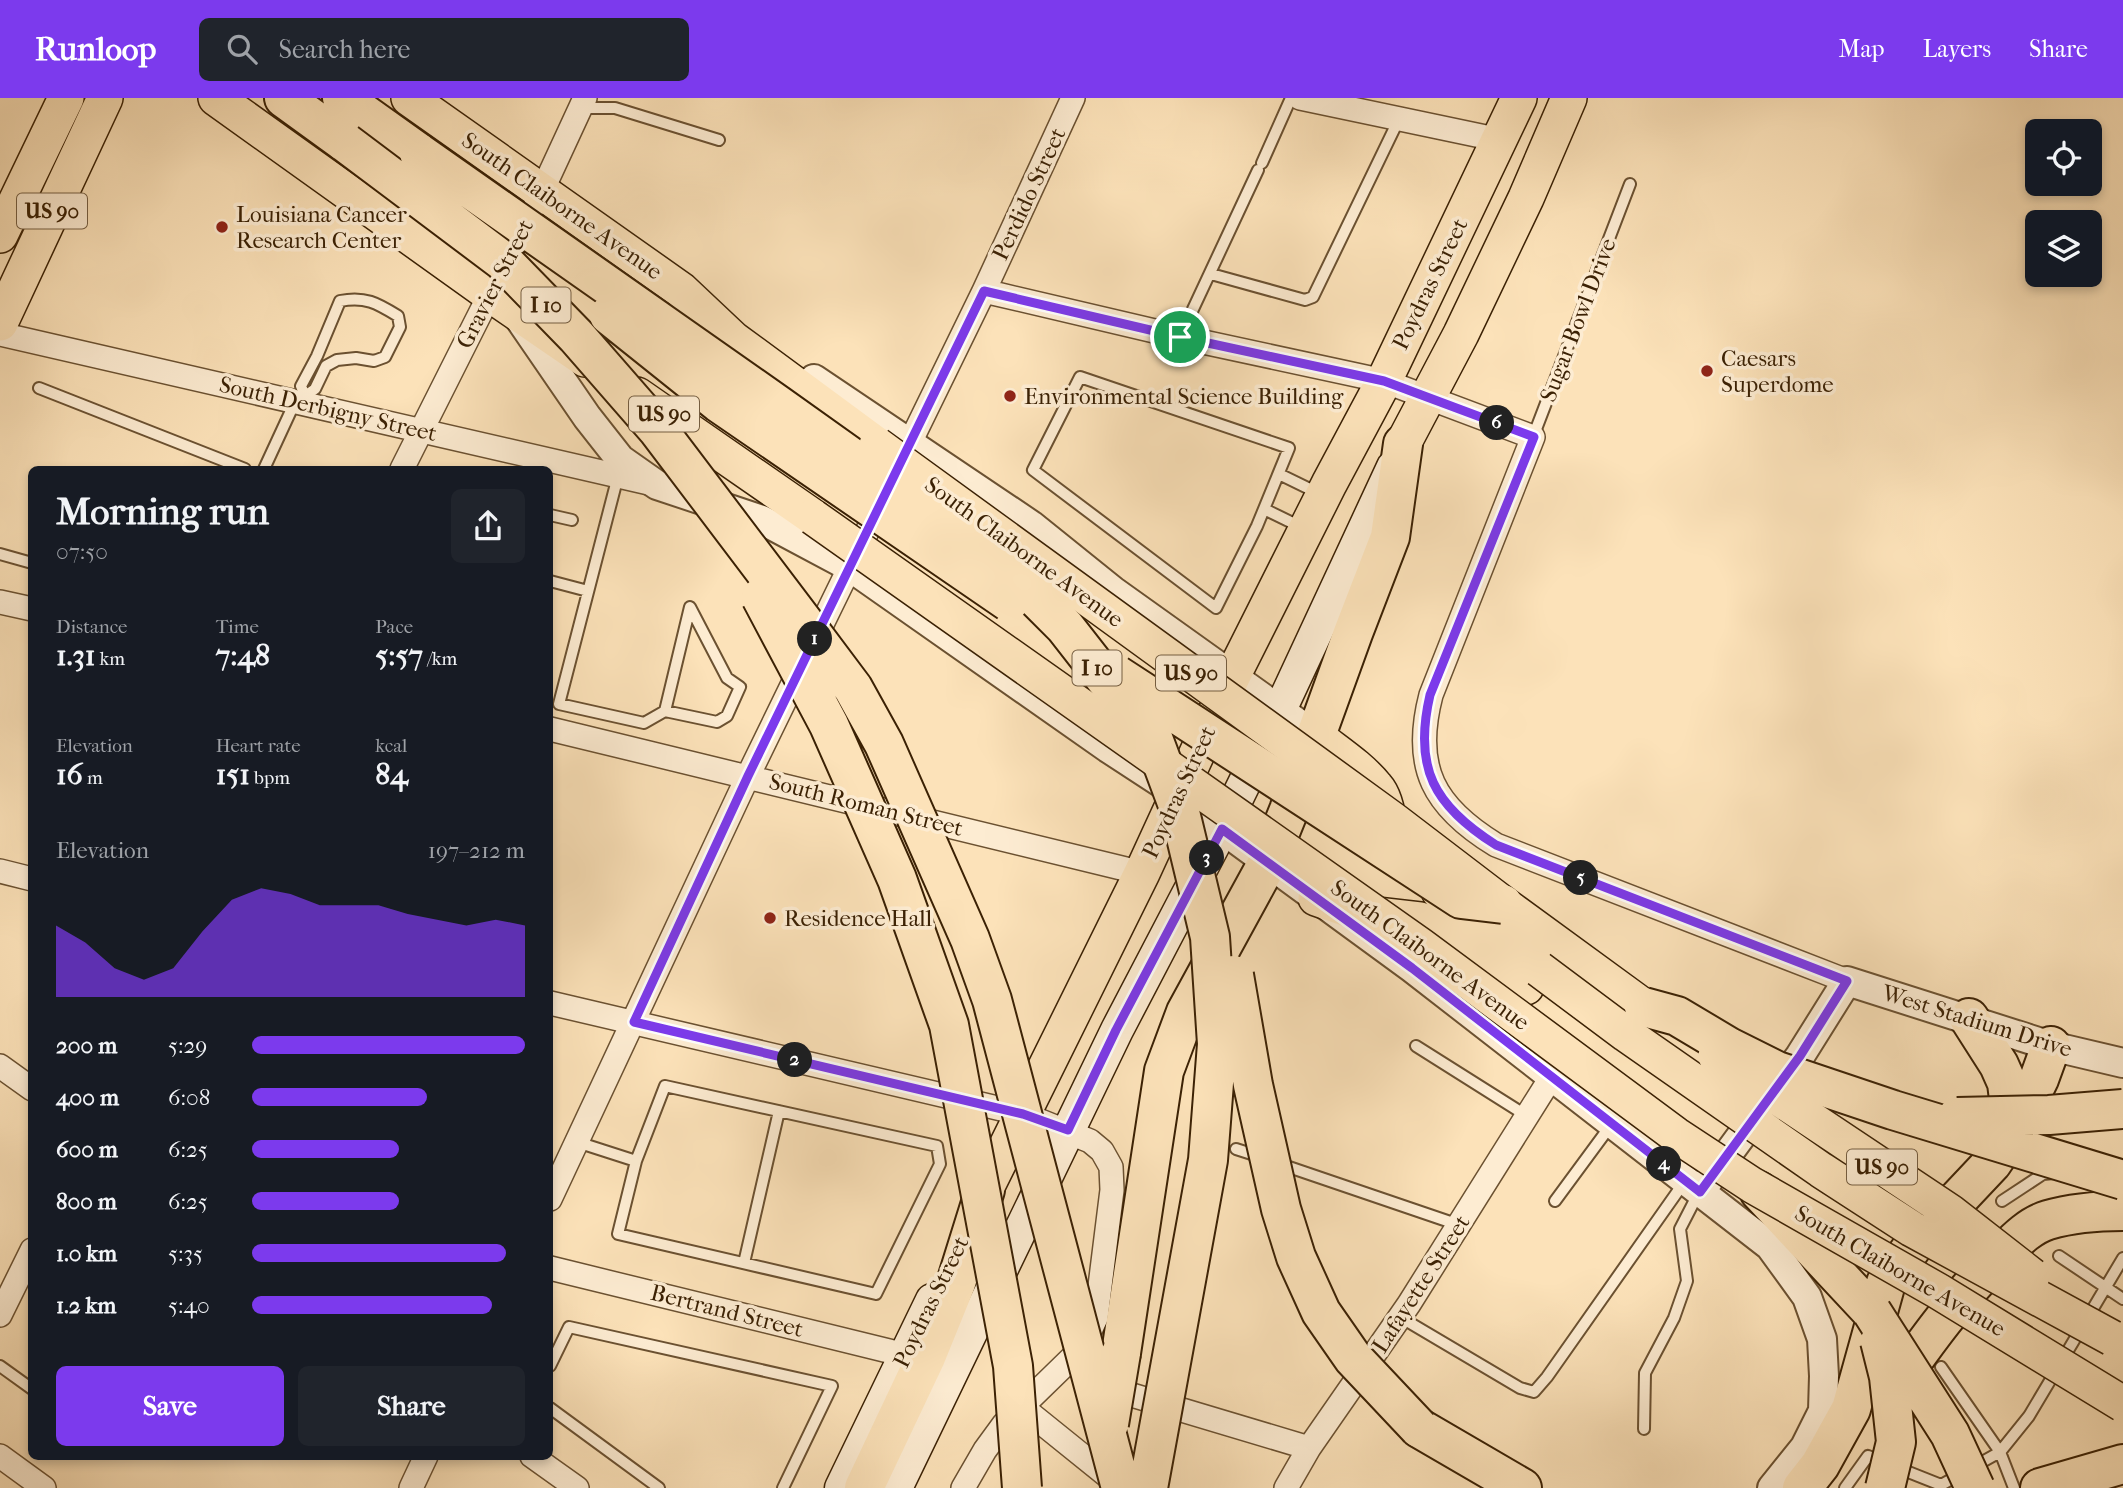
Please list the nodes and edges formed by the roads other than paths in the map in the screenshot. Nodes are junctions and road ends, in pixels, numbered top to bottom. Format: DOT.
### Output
graph roads {
  1 [pos="66,98"];
  2 [pos="105,98"];
  3 [pos="216,98"];
  4 [pos="284,98"];
  5 [pos="342,98"];
  6 [pos="408,98"];
  7 [pos="1073,98"];
  8 [pos="1291,98"];
  9 [pos="1300,98"];
  10 [pos="1519,98"];
  11 [pos="1569,98"];
  12 [pos="582,103"];
  13 [pos="1399,119"];
  14 [pos="719,140"];
  15 [pos="1500,140"];
  16 [pos="419,153"];
  17 [pos="1630,184"];
  18 [pos="542,193"];
  19 [pos="0,235"];
  20 [pos="1211,274"];
  21 [pos="984,291"];
  22 [pos="502,302"];
  23 [pos="0,323"];
  24 [pos="0,334"];
  25 [pos="1180,337"];
  26 [pos="1384,381"];
  27 [pos="39,388"];
  28 [pos="1428,397"];
  29 [pos="301,400"];
  30 [pos="421,430"];
  31 [pos="1534,437"];
  32 [pos="893,444"];
  33 [pos="1404,444"];
  34 [pos="237,466"];
  35 [pos="266,466"];
  36 [pos="403,466"];
  37 [pos="1279,474"];
  38 [pos="618,475"];
  39 [pos="657,485"];
  40 [pos="1323,496"];
  41 [pos="711,502"];
  42 [pos="1264,509"];
  43 [pos="553,516"];
  44 [pos="572,520"];
  45 [pos="1306,530"];
  46 [pos="0,554"];
  47 [pos="28,562"];
  48 [pos="850,568"];
  49 [pos="553,582"];
  50 [pos="588,591"];
  51 [pos="0,602"];
  52 [pos="28,608"];
  53 [pos="1233,675"];
  54 [pos="1280,710"];
  55 [pos="665,711"];
  56 [pos="553,730"];
  57 [pos="1424,731"];
  58 [pos="1316,737"];
  59 [pos="748,776"];
  60 [pos="1178,801"];
  61 [pos="1222,829"];
  62 [pos="1268,862"];
  63 [pos="0,871"];
  64 [pos="1142,873"];
  65 [pos="28,878"];
  66 [pos="1315,898"];
  67 [pos="1503,904"];
  68 [pos="1532,978"];
  69 [pos="1847,981"];
  70 [pos="553,1004"];
  71 [pos="1644,1007"];
  72 [pos="1969,1018"];
  73 [pos="634,1022"];
  74 [pos="1416,1046"];
  75 [pos="2051,1046"];
  76 [pos="2123,1063"];
  77 [pos="0,1066"];
  78 [pos="1552,1076"];
  79 [pos="28,1086"];
  80 [pos="2123,1109"];
  81 [pos="1893,1110"];
  82 [pos="779,1111"];
  83 [pos="1023,1114"];
  84 [pos="1527,1116"];
  85 [pos="1612,1124"];
  86 [pos="1068,1130"];
  87 [pos="2013,1132"];
  88 [pos="577,1142"];
  89 [pos="1236,1149"];
  90 [pos="636,1161"];
  91 [pos="2123,1166"];
  92 [pos="2123,1180"];
  93 [pos="1752,1185"];
  94 [pos="1693,1186"];
  95 [pos="986,1188"];
  96 [pos="553,1193"];
  97 [pos="1555,1201"];
  98 [pos="2002,1201"];
  99 [pos="2123,1211"];
  100 [pos="1460,1224"];
  101 [pos="2059,1256"];
  102 [pos="28,1258"];
  103 [pos="2123,1258"];
  104 [pos="744,1264"];
  105 [pos="553,1269"];
  106 [pos="2105,1287"];
  107 [pos="1938,1291"];
  108 [pos="2123,1299"];
  109 [pos="1872,1312"];
  110 [pos="0,1315"];
  111 [pos="1400,1317"];
  112 [pos="2117,1342"];
  113 [pos="905,1355"];
  114 [pos="553,1360"];
  115 [pos="0,1366"];
  116 [pos="1941,1367"];
  117 [pos="1058,1373"];
  118 [pos="28,1386"];
  119 [pos="2123,1404"];
  120 [pos="1022,1407"];
  121 [pos="553,1410"];
  122 [pos="1644,1429"];
  123 [pos="1309,1448"];
  124 [pos="2000,1452"];
  125 [pos="0,1456"];
  126 [pos="424,1460"];
  127 [pos="538,1460"];
  128 [pos="2123,1464"];
  129 [pos="2123,1483"];
  130 [pos="44,1488"];
  131 [pos="411,1488"];
  132 [pos="577,1488"];
  133 [pos="659,1488"];
  134 [pos="783,1488"];
  135 [pos="841,1488"];
  136 [pos="864,1488"];
  137 [pos="896,1488"];
  138 [pos="963,1488"];
  139 [pos="1022,1488"];
  140 [pos="1098,1488"];
  141 [pos="1121,1488"];
  142 [pos="1148,1488"];
  143 [pos="1286,1488"];
  144 [pos="1522,1488"];
  145 [pos="1772,1488"];
  146 [pos="1802,1488"];
  147 [pos="1821,1488"];
  148 [pos="1844,1488"];
  149 [pos="1885,1488"];
  150 [pos="1975,1488"];
  151 [pos="2014,1488"];
  152 [pos="2040,1488"];
  153 [pos="2115,1488"];
  1 -- 19 [label="main road, US 90"];
  2 -- 23 [label="main road, US 90"];
  3 -- 22 [label="main road, South Claiborne Avenue / US 90"];
  4 -- 41 [label="highway, I 10, bridge"];
  5 -- 16 [label="highway, I 10"];
  6 -- 18 [label="main road, South Claiborne Avenue / US 90"];
  7 -- 21 [label="street, Perdido Street"];
  8 -- 20 [label="lane"];
  9 -- 13 [label="street"];
  10 -- 15 [label="main road, Poydras Street"];
  11 -- 28 [label="main road"];
  12 -- 14 [label="lane"];
  12 -- 18 [label="street, Gravier Street"];
  13 -- 15 [label="street"];
  13 -- 20 [label="lane"];
  15 -- 26 [label="main road, Poydras Street"];
  16 -- 60 [label="highway, I 10, bridge"];
  16 -- 67 [label="highway, bridge"];
  17 -- 31 [label="lane, Sugar Bowl Drive"];
  18 -- 22 [label="street, Gravier Street"];
  18 -- 32 [label="main road, South Claiborne Avenue / US 90"];
  20 -- 25 [label="lane"];
  21 -- 25 [label="street"];
  21 -- 32 [label="street, Perdido Street"];
  22 -- 30 [label="street, Gravier Street"];
  22 -- 39 [label="street, South Claiborne Avenue"];
  22 -- 93 [label="main road, South Claiborne Avenue / US 90, bridge"];
  24 -- 29 [label="street, South Derbigny Street"];
  25 -- 26 [label="street"];
  26 -- 28 [label="street"];
  26 -- 40 [label="main road, Poydras Street"];
  27 -- 34 [label="lane"];
  28 -- 31 [label="street"];
  28 -- 33 [label="main road"];
  29 -- 29 [label="lane"];
  29 -- 30 [label="street, South Derbigny Street"];
  29 -- 35 [label="lane"];
  30 -- 36 [label="street, Gravier Street"];
  30 -- 38 [label="street, South Derbigny Street"];
  31 -- 57 [label="street, Sugar Bowl Drive"];
  32 -- 48 [label="street, Perdido Street"];
  32 -- 53 [label="street, South Claiborne Avenue"];
  32 -- 67 [label="main road, South Claiborne Avenue / US 90, bridge"];
  33 -- 54 [label="main road"];
  33 -- 58 [label="highway"];
  37 -- 40 [label="lane"];
  37 -- 42 [label="lane"];
  37 -- 42 [label="lane"];
  38 -- 39 [label="street, South Derbigny Street"];
  38 -- 50 [label="lane"];
  39 -- 48 [label="street, South Claiborne Avenue"];
  40 -- 45 [label="main road, Poydras Street"];
  41 -- 139 [label="highway, I 10, bridge"];
  41 -- 141 [label="highway, bridge"];
  42 -- 45 [label="lane"];
  43 -- 44 [label="lane"];
  45 -- 53 [label="main road, Poydras Street"];
  46 -- 47 [label="lane"];
  48 -- 59 [label="street, Perdido Street"];
  48 -- 60 [label="street, South Claiborne Avenue"];
  49 -- 50 [label="lane"];
  50 -- 55 [label="lane"];
  51 -- 52 [label="street"];
  53 -- 54 [label="street, South Claiborne Avenue"];
  53 -- 60 [label="main road, Poydras Street"];
  54 -- 58 [label="street, South Claiborne Avenue"];
  54 -- 61 [label="main road"];
  55 -- 55 [label="lane"];
  56 -- 59 [label="street, South Roman Street"];
  57 -- 69 [label="street, West Stadium Drive"];
  58 -- 62 [label="highway"];
  58 -- 68 [label="main road"];
  59 -- 64 [label="street, South Roman Street"];
  59 -- 73 [label="street, Perdido Street"];
  60 -- 61 [label="street, South Claiborne Avenue"];
  60 -- 64 [label="main road, Poydras Street"];
  60 -- 142 [label="highway, I 10, bridge"];
  60 -- 144 [label="highway, bridge"];
  61 -- 62 [label="street, South Claiborne Avenue"];
  61 -- 86 [label="main road"];
  62 -- 66 [label="street, South Claiborne Avenue"];
  62 -- 140 [label="highway, bridge"];
  63 -- 65 [label="street"];
  64 -- 83 [label="main road, Poydras Street"];
  66 -- 68 [label="main road"];
  66 -- 78 [label="street, South Claiborne Avenue"];
  67 -- 71 [label="main road, South Claiborne Avenue / US 90"];
  68 -- 107 [label="main road, bridge"];
  68 -- 112 [label="main road, bridge"];
  69 -- 72 [label="street, West Stadium Drive"];
  69 -- 94 [label="street"];
  70 -- 73 [label="street"];
  71 -- 81 [label="highway, bridge"];
  71 -- 112 [label="main road, South Claiborne Avenue / US 90, bridge"];
  72 -- 75 [label="street, West Stadium Drive"];
  72 -- 87 [label="highway"];
  73 -- 83 [label="street"];
  73 -- 88 [label="street, Perdido Street"];
  74 -- 84 [label="lane"];
  75 -- 76 [label="street, West Stadium Drive"];
  75 -- 87 [label="highway"];
  77 -- 79 [label="street"];
  78 -- 84 [label="street, Lafayette Street"];
  78 -- 85 [label="street, South Claiborne Avenue"];
  80 -- 81 [label="highway, bridge"];
  81 -- 92 [label="highway, bridge"];
  82 -- 90 [label="lane"];
  82 -- 104 [label="lane"];
  82 -- 104 [label="lane"];
  83 -- 86 [label="street"];
  83 -- 95 [label="main road, Poydras Street"];
  84 -- 100 [label="street, Lafayette Street"];
  85 -- 94 [label="street, South Claiborne Avenue"];
  85 -- 97 [label="lane"];
  86 -- 117 [label="street"];
  86 -- 137 [label="main road"];
  87 -- 146 [label="highway"];
  88 -- 90 [label="lane"];
  88 -- 96 [label="street, Perdido Street"];
  89 -- 100 [label="lane"];
  90 -- 104 [label="lane"];
  91 -- 98 [label="lane"];
  93 -- 107 [label="main road, South Claiborne Avenue / US 90, bridge"];
  93 -- 109 [label="highway, bridge"];
  94 -- 111 [label="lane"];
  94 -- 122 [label="lane"];
  94 -- 145 [label="street, South Claiborne Avenue"];
  95 -- 113 [label="main road, Poydras Street"];
  95 -- 136 [label="highway"];
  99 -- 147 [label="highway"];
  100 -- 111 [label="street, Lafayette Street"];
  101 -- 106 [label="lane"];
  102 -- 110 [label="street"];
  103 -- 106 [label="lane"];
  105 -- 113 [label="street, Bertrand Street"];
  106 -- 108 [label="lane"];
  106 -- 124 [label="lane"];
  107 -- 119 [label="main road, South Claiborne Avenue / US 90, bridge"];
  109 -- 149 [label="highway, bridge"];
  109 -- 150 [label="highway, bridge"];
  111 -- 123 [label="street, Lafayette Street"];
  113 -- 135 [label="main road, Poydras Street"];
  114 -- 134 [label="lane"];
  115 -- 118 [label="lane"];
  116 -- 124 [label="lane"];
  117 -- 120 [label="street"];
  117 -- 123 [label="street"];
  120 -- 138 [label="street"];
  120 -- 141 [label="street"];
  121 -- 133 [label="lane"];
  123 -- 143 [label="street, Lafayette Street"];
  124 -- 148 [label="lane"];
  124 -- 151 [label="lane"];
  125 -- 130 [label="street"];
  126 -- 131 [label="street"];
  127 -- 132 [label="street"];
  128 -- 152 [label="highway"];
  129 -- 153 [label="highway"];
}
